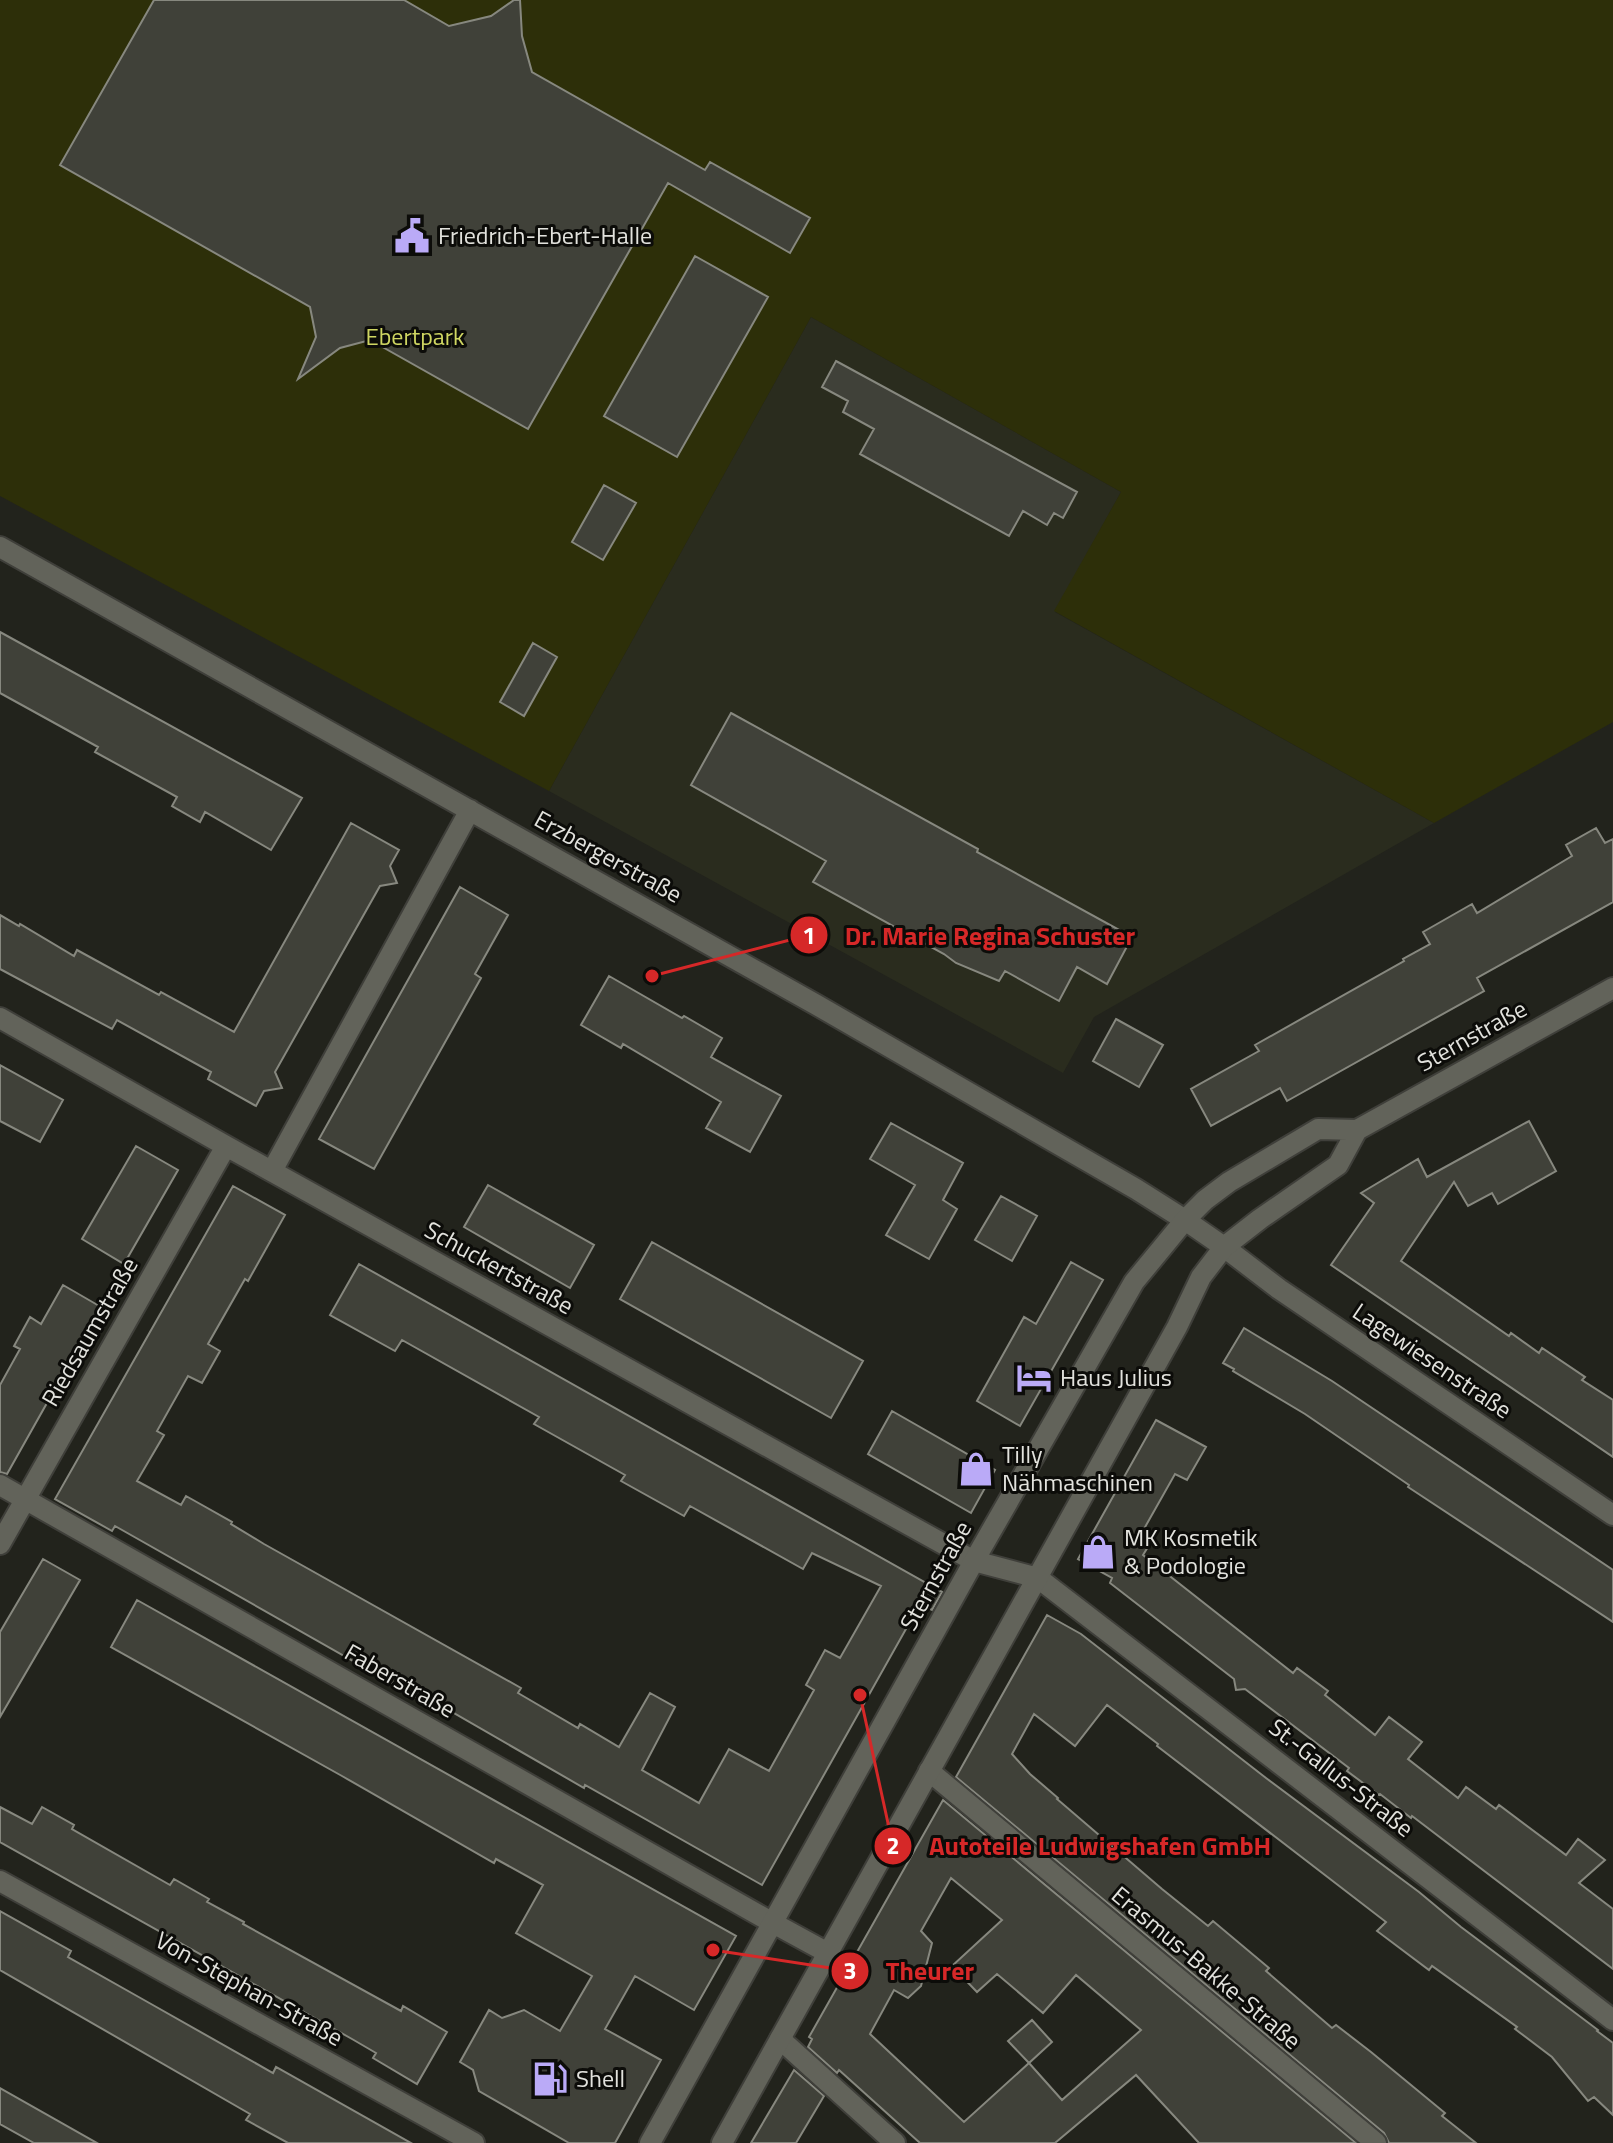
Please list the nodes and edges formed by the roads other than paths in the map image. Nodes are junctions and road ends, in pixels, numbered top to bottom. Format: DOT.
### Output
graph roads {
  1 [pos="0,547"];
  2 [pos="470,810"];
  3 [pos="1613,988"];
  4 [pos="0,1018"];
  5 [pos="1357,1130"];
  6 [pos="226,1146"];
  7 [pos="272,1171"];
  8 [pos="1185,1220"];
  9 [pos="1224,1247"];
  10 [pos="0,1485"];
  11 [pos="25,1499"];
  12 [pos="1613,1515"];
  13 [pos="0,1544"];
  14 [pos="974,1561"];
  15 [pos="1038,1578"];
  16 [pos="929,1771"];
  17 [pos="0,1881"];
  18 [pos="773,1923"];
  19 [pos="828,1953"];
  20 [pos="1613,2020"];
  21 [pos="780,2039"];
  22 [pos="474,2143"];
  23 [pos="650,2143"];
  24 [pos="722,2143"];
  25 [pos="895,2143"];
  26 [pos="1376,2143"];
  1 -- 2 [label="street, Erzbergerstraße"];
  2 -- 7 [label="street"];
  2 -- 8 [label="street, Erzbergerstraße"];
  3 -- 5 [label="street, Sternstraße"];
  4 -- 6 [label="street, Schuckertstraße"];
  5 -- 8 [label="street, Sternstraße"];
  5 -- 9 [label="street"];
  6 -- 7 [label="street, Schuckertstraße"];
  6 -- 11 [label="street, Riedsaumstraße"];
  7 -- 14 [label="street, Schuckertstraße"];
  8 -- 9 [label="street, Erzbergerstraße"];
  8 -- 14 [label="street, Sternstraße"];
  9 -- 12 [label="street, Lagewiesenstraße"];
  9 -- 15 [label="street"];
  10 -- 11 [label="street, Faberstraße"];
  11 -- 13 [label="street, Riedsaumstraße"];
  11 -- 18 [label="street, Faberstraße"];
  14 -- 15 [label="street, Schuckertstraße"];
  14 -- 18 [label="street, Sternstraße"];
  15 -- 16 [label="street"];
  15 -- 20 [label="street, St.-Gallus-Straße"];
  16 -- 19 [label="street"];
  16 -- 26 [label="street, Erasmus-Bakke-Straße"];
  17 -- 22 [label="street, Von-Stephan-Straße"];
  18 -- 19 [label="street, Faberstraße"];
  18 -- 23 [label="street, Sternstraße"];
  19 -- 21 [label="street"];
  21 -- 24 [label="street"];
  21 -- 25 [label="street"];
}
